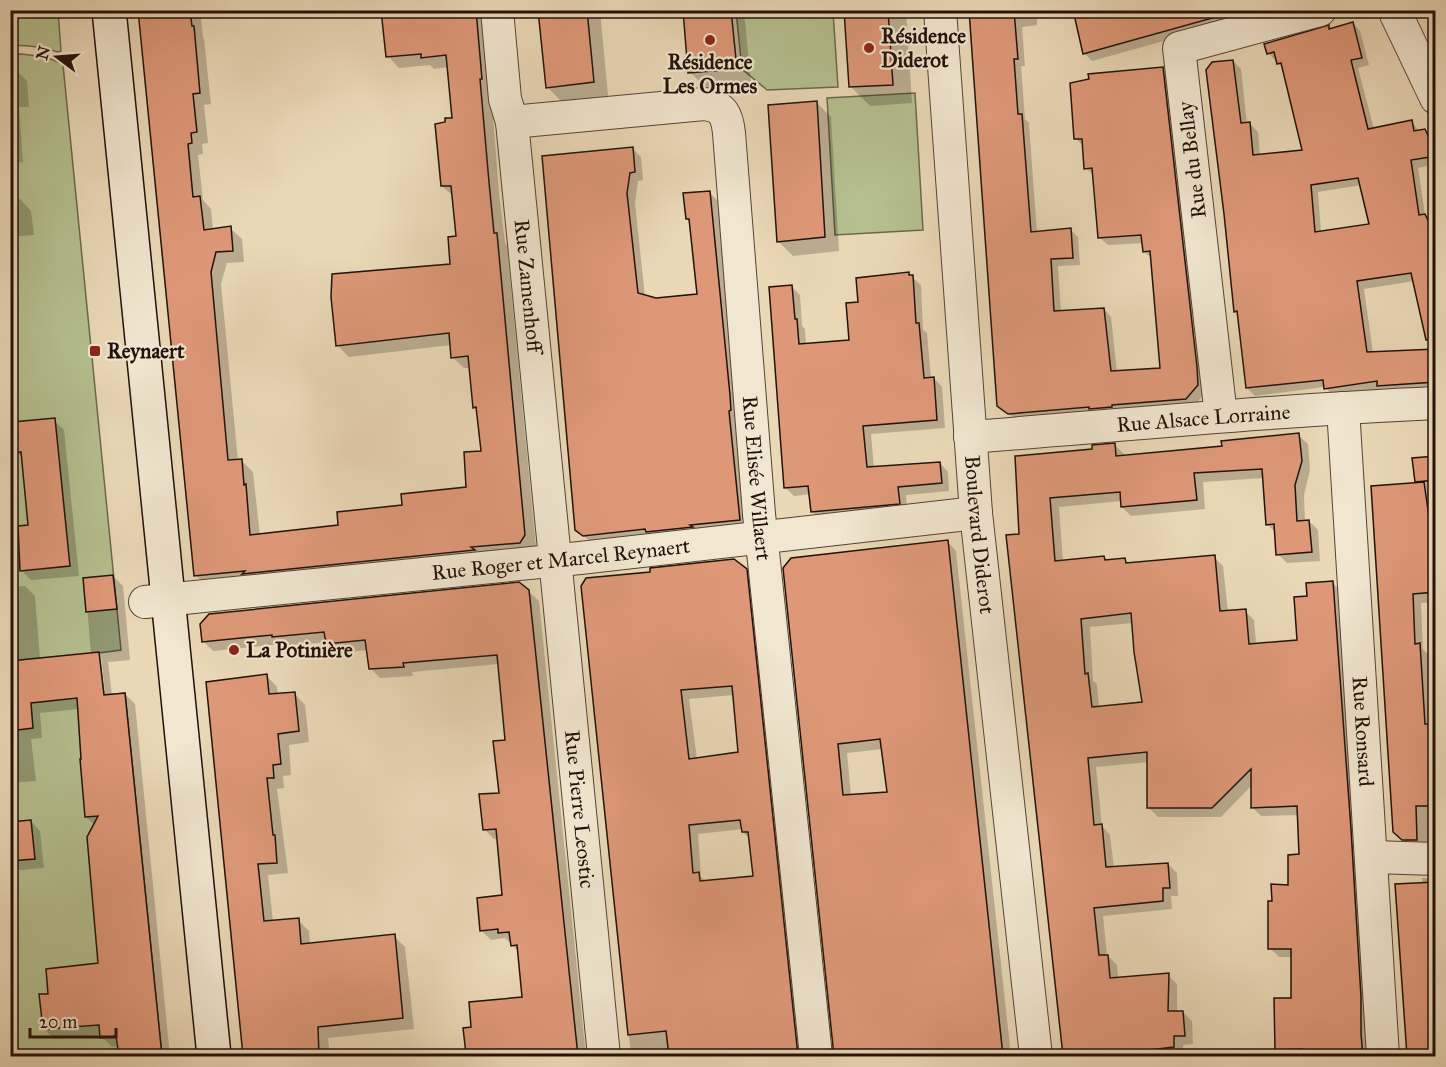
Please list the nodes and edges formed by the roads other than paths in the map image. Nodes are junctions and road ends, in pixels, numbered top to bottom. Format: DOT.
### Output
graph roads {
  1 [pos="86,10"];
  2 [pos="109,10"];
  3 [pos="496,10"];
  4 [pos="940,10"];
  5 [pos="1320,10"];
  6 [pos="1394,10"];
  7 [pos="1436,98"];
  8 [pos="512,122"];
  9 [pos="1436,403"];
  10 [pos="1343,408"];
  11 [pos="1221,416"];
  12 [pos="970,437"];
  13 [pos="976,513"];
  14 [pos="762,537"];
  15 [pos="554,561"];
  16 [pos="157,601"];
  17 [pos="1372,857"];
  18 [pos="1436,859"];
  19 [pos="191,1056"];
  20 [pos="214,1056"];
  21 [pos="604,1056"];
  22 [pos="816,1056"];
  23 [pos="1036,1056"];
  24 [pos="1383,1056"];
  1 -- 16 [label="main road"];
  2 -- 16 [label="main road"];
  3 -- 8 [label="street, Rue Zamenhoff"];
  4 -- 12 [label="street, Boulevard Diderot"];
  5 -- 11 [label="street, Rue du Bellay"];
  6 -- 7 [label="street"];
  8 -- 14 [label="street, Rue Elisée Willaert"];
  8 -- 15 [label="street, Rue Zamenhoff"];
  9 -- 10 [label="street, Rue Alsace Lorraine"];
  10 -- 11 [label="street, Rue Alsace Lorraine"];
  10 -- 17 [label="street, Rue Ronsard"];
  11 -- 12 [label="street, Rue Alsace Lorraine"];
  12 -- 13 [label="street, Boulevard Diderot"];
  13 -- 14 [label="street, Rue Roger et Marcel Reynaert"];
  13 -- 23 [label="street, Boulevard Diderot"];
  14 -- 15 [label="street, Rue Roger et Marcel Reynaert"];
  14 -- 22 [label="street, Rue Elisée Willaert"];
  15 -- 16 [label="street, Rue Roger et Marcel Reynaert"];
  15 -- 21 [label="street, Rue Pierre Leostic"];
  16 -- 19 [label="main road"];
  16 -- 20 [label="main road"];
  17 -- 18 [label="street"];
  17 -- 24 [label="street, Rue Ronsard"];
}
